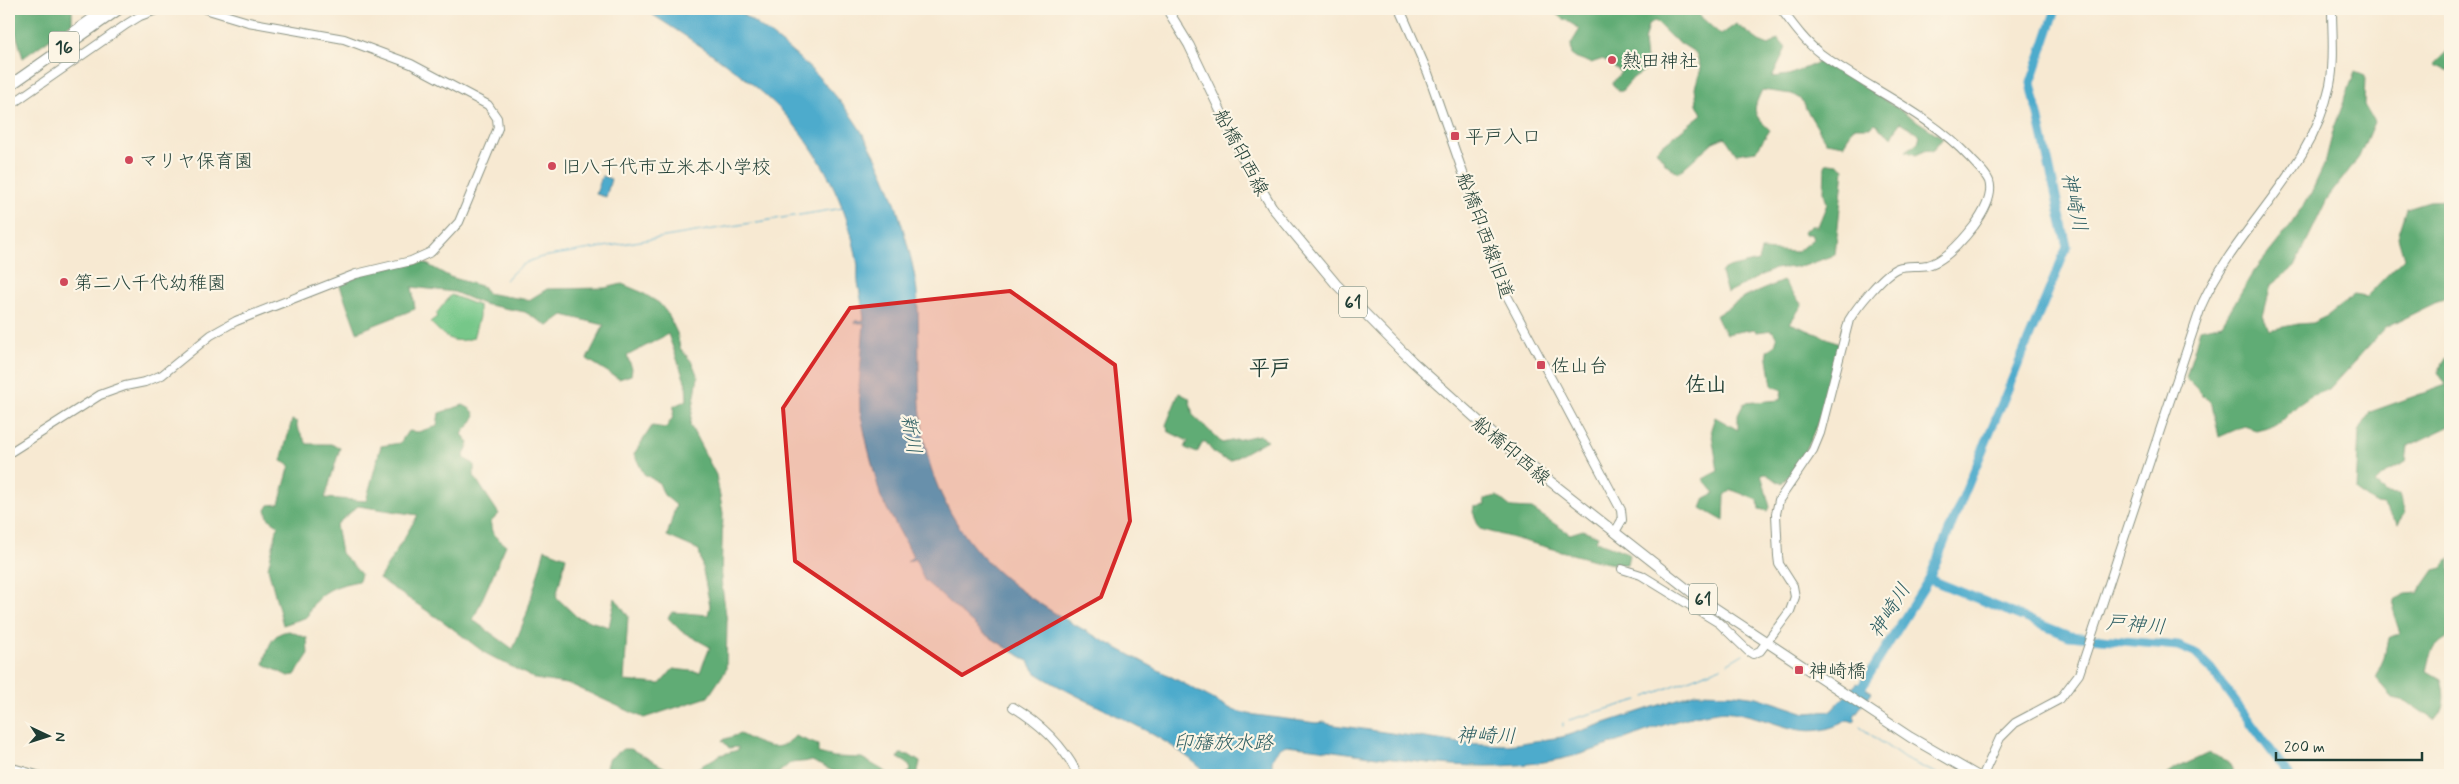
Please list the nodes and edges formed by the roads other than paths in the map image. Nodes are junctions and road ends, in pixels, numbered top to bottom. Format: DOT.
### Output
graph roads {
  1 [pos="106,9"];
  2 [pos="119,9"];
  3 [pos="159,9"];
  4 [pos="205,9"];
  5 [pos="1166,9"];
  6 [pos="1400,9"];
  7 [pos="1781,9"];
  8 [pos="2332,9"];
  9 [pos="9,78"];
  10 [pos="9,86"];
  11 [pos="9,106"];
  12 [pos="9,453"];
  13 [pos="1615,532"];
  14 [pos="1622,569"];
  15 [pos="1768,642"];
  16 [pos="1013,707"];
  17 [pos="9,767"];
  18 [pos="37,775"];
  19 [pos="1078,775"];
  20 [pos="1976,775"];
  21 [pos="1982,775"];
  1 -- 9 [label="highway, 16"];
  2 -- 10 [label="highway, 16"];
  3 -- 11 [label="street"];
  4 -- 12 [label="street"];
  5 -- 13 [label="main road, 船橋印西線 / 61"];
  6 -- 13 [label="street, 船橋印西線旧道"];
  7 -- 15 [label="street"];
  8 -- 21 [label="street"];
  13 -- 15 [label="main road, 船橋印西線 / 61"];
  14 -- 15 [label="street"];
  15 -- 20 [label="main road, 船橋印西線 / 61"];
  16 -- 19 [label="street"];
  17 -- 18 [label="street"];
}
